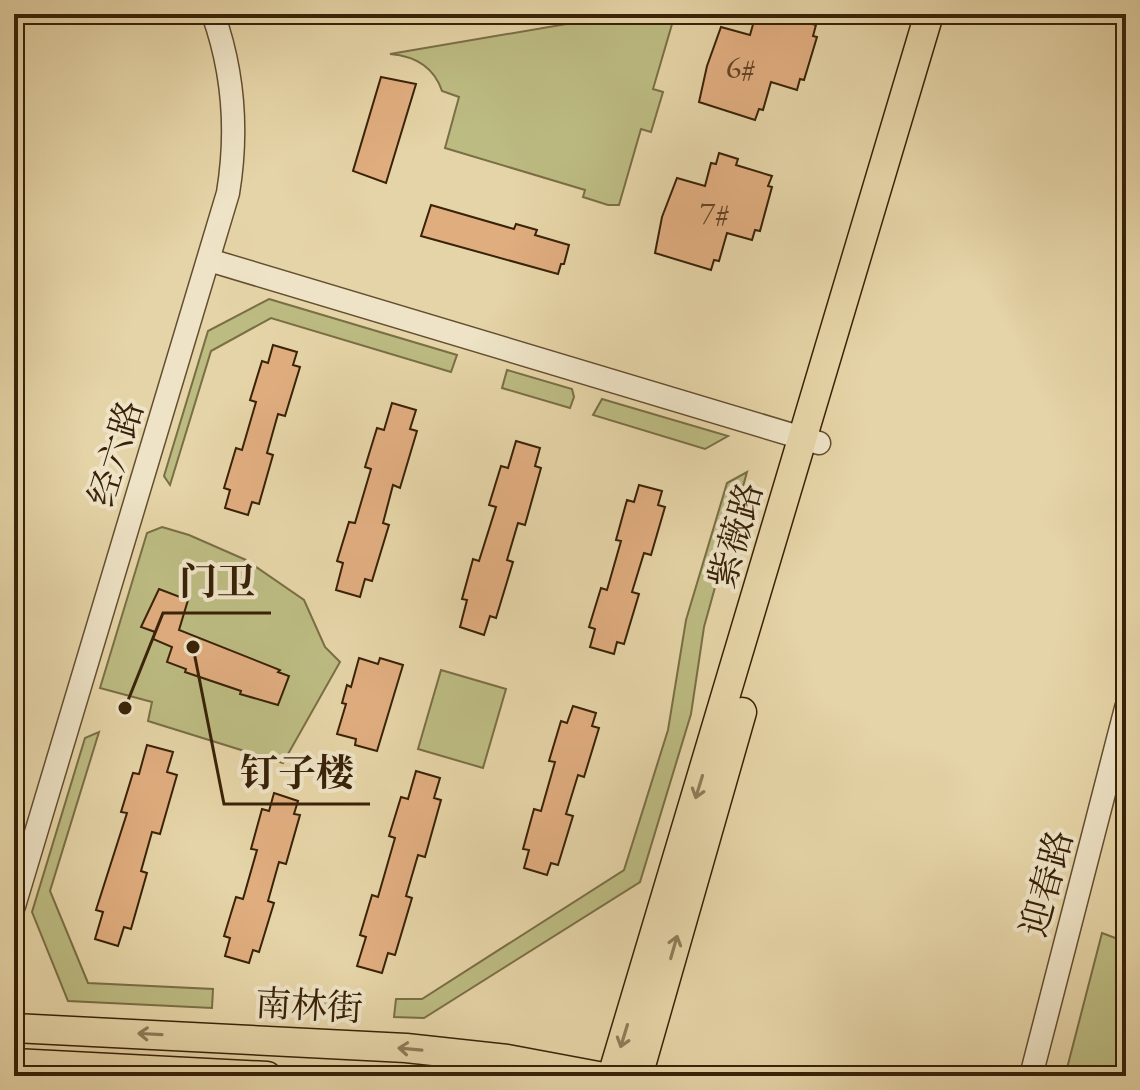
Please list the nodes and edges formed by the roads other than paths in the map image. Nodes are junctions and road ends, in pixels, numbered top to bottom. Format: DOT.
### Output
graph roads {
  1 [pos="213,14"];
  2 [pos="929,14"];
  3 [pos="948,14"];
  4 [pos="209,260"];
  5 [pos="811,440"];
  6 [pos="1126,708"];
  7 [pos="14,906"];
  8 [pos="14,1028"];
  9 [pos="14,1063"];
  10 [pos="267,1076"];
  11 [pos="598,1076"];
  12 [pos="612,1076"];
  13 [pos="638,1076"];
  14 [pos="1031,1076"];
  1 -- 4 [label="street, 经六路"];
  2 -- 5 [label="main road, 紫薇路"];
  3 -- 5 [label="main road, 紫薇路"];
  4 -- 5 [label="street"];
  4 -- 7 [label="street, 经六路"];
  5 -- 12 [label="main road, 紫薇路, one-way"];
  13 -- 5 [label="main road, 紫薇路, one-way"];
  6 -- 14 [label="street, 迎春路"];
  11 -- 8 [label="main road, 南林街, one-way"];
  9 -- 10 [label="main road, 南林街"];
}
